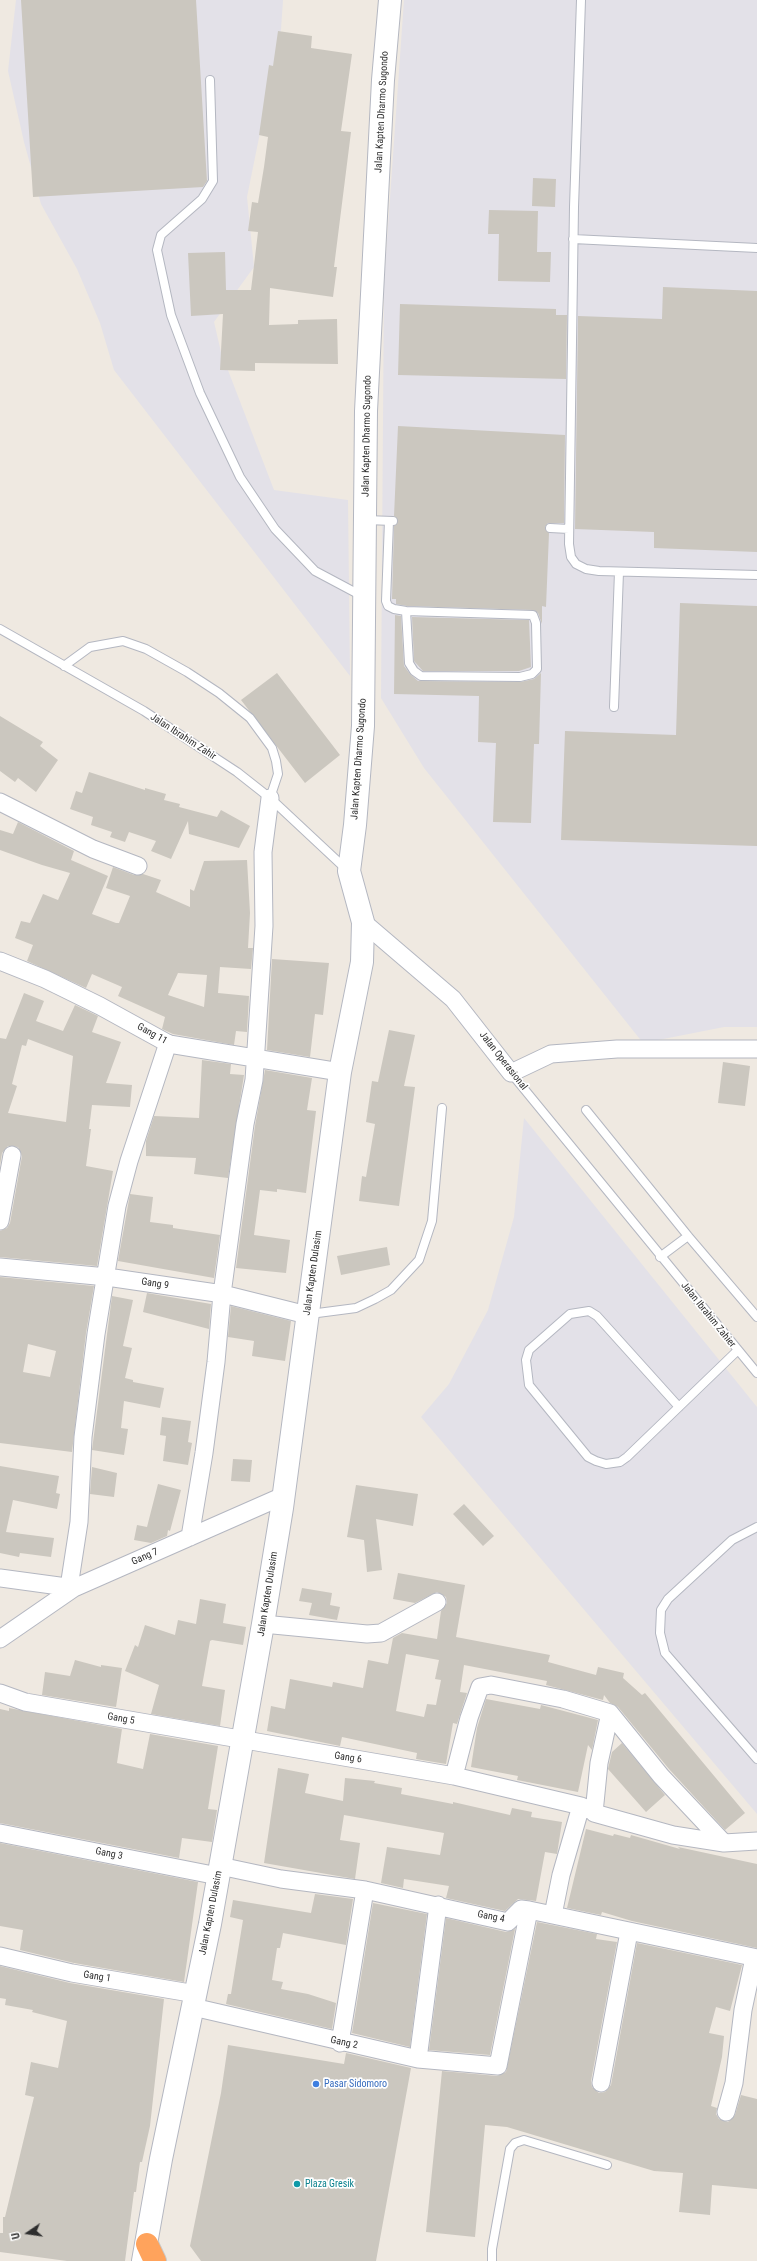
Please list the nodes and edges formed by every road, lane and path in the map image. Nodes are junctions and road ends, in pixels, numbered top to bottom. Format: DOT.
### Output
graph roads {
  1 [pos="390,0"];
  2 [pos="581,0"];
  3 [pos="210,80"];
  4 [pos="573,239"];
  5 [pos="757,248"];
  6 [pos="366,520"];
  7 [pos="550,528"];
  8 [pos="569,528"];
  9 [pos="619,572"];
  10 [pos="757,575"];
  11 [pos="365,598"];
  12 [pos="406,611"];
  13 [pos="0,629"];
  14 [pos="64,666"];
  15 [pos="614,708"];
  16 [pos="270,798"];
  17 [pos="0,802"];
  18 [pos="138,866"];
  19 [pos="348,871"];
  20 [pos="363,922"];
  21 [pos="0,962"];
  22 [pos="168,1043"];
  23 [pos="757,1049"];
  24 [pos="254,1059"];
  25 [pos="340,1072"];
  26 [pos="511,1073"];
  27 [pos="442,1108"];
  28 [pos="586,1110"];
  29 [pos="12,1155"];
  30 [pos="0,1221"];
  31 [pos="688,1236"];
  32 [pos="660,1257"];
  33 [pos="0,1267"];
  34 [pos="107,1276"];
  35 [pos="223,1294"];
  36 [pos="307,1315"];
  37 [pos="757,1317"];
  38 [pos="737,1351"];
  39 [pos="757,1373"];
  40 [pos="679,1407"];
  41 [pos="283,1496"];
  42 [pos="757,1526"];
  43 [pos="190,1537"];
  44 [pos="0,1578"];
  45 [pos="72,1588"];
  46 [pos="437,1602"];
  47 [pos="263,1624"];
  48 [pos="0,1639"];
  49 [pos="0,1693"];
  50 [pos="610,1713"];
  51 [pos="242,1740"];
  52 [pos="757,1759"];
  53 [pos="454,1776"];
  54 [pos="588,1809"];
  55 [pos="0,1833"];
  56 [pos="757,1841"];
  57 [pos="724,1842"];
  58 [pos="219,1871"];
  59 [pos="365,1890"];
  60 [pos="438,1905"];
  61 [pos="529,1910"];
  62 [pos="554,1915"];
  63 [pos="628,1932"];
  64 [pos="0,1956"];
  65 [pos="756,1958"];
  66 [pos="194,2000"];
  67 [pos="340,2043"];
  68 [pos="418,2059"];
  69 [pos="601,2083"];
  70 [pos="726,2112"];
  71 [pos="607,2165"];
  72 [pos="148,2255"];
  73 [pos="492,2261"];
  1 -- 6 [label="main road, Jalan Kapten Dharmo Sugondo"];
  2 -- 4 [label="lane"];
  3 -- 11 [label="lane"];
  4 -- 5 [label="lane"];
  4 -- 8 [label="lane"];
  6 -- 11 [label="main road, Jalan Kapten Dharmo Sugondo"];
  6 -- 12 [label="lane"];
  7 -- 8 [label="lane"];
  8 -- 9 [label="lane"];
  9 -- 10 [label="lane"];
  9 -- 15 [label="lane"];
  11 -- 19 [label="main road, Jalan Kapten Dharmo Sugondo"];
  12 -- 12 [label="lane"];
  13 -- 14 [label="lane, Jalan Ibrahim Zahir"];
  14 -- 16 [label="lane, Jalan Ibrahim Zahir"];
  14 -- 16 [label="lane"];
  16 -- 19 [label="lane, Jalan Ibrahim Zahir"];
  16 -- 24 [label="street"];
  17 -- 18 [label="street"];
  19 -- 20 [label="main road"];
  20 -- 25 [label="main road, Jalan Kapten Dulasim"];
  20 -- 26 [label="street, Jalan Operasional"];
  21 -- 22 [label="street, Gang 11"];
  22 -- 24 [label="street, Gang 11"];
  22 -- 34 [label="street"];
  23 -- 26 [label="street"];
  24 -- 25 [label="street, Gang 11"];
  24 -- 35 [label="street"];
  25 -- 36 [label="main road, Jalan Kapten Dulasim"];
  26 -- 32 [label="lane, Jalan Operasional"];
  27 -- 36 [label="lane"];
  28 -- 31 [label="lane"];
  29 -- 30 [label="street"];
  31 -- 32 [label="lane"];
  31 -- 37 [label="lane"];
  32 -- 38 [label="lane, Jalan Ibrahim Zahier"];
  33 -- 34 [label="street, Gang 9"];
  34 -- 35 [label="street, Gang 9"];
  34 -- 45 [label="street"];
  35 -- 36 [label="street, Gang 9"];
  35 -- 43 [label="street"];
  36 -- 41 [label="main road, Jalan Kapten Dulasim"];
  38 -- 39 [label="lane, Jalan Ibrahim Zahier"];
  38 -- 40 [label="lane"];
  40 -- 40 [label="lane"];
  41 -- 43 [label="street, Gang 7"];
  41 -- 47 [label="main road, Jalan Kapten Dulasim"];
  42 -- 52 [label="lane"];
  43 -- 45 [label="street, Gang 7"];
  44 -- 45 [label="street"];
  45 -- 48 [label="street, Gang 7"];
  46 -- 47 [label="street"];
  47 -- 51 [label="main road, Jalan Kapten Dulasim"];
  49 -- 51 [label="street, Gang 5"];
  50 -- 53 [label="street"];
  50 -- 54 [label="street"];
  50 -- 57 [label="street"];
  51 -- 53 [label="street, Gang 6"];
  51 -- 58 [label="main road, Jalan Kapten Dulasim"];
  53 -- 54 [label="street, Gang 6"];
  54 -- 57 [label="street, Gang 6"];
  54 -- 62 [label="street"];
  55 -- 58 [label="street, Gang 3"];
  56 -- 57 [label="street, Gang 6"];
  58 -- 59 [label="street, Gang 4"];
  58 -- 66 [label="main road, Jalan Kapten Dulasim"];
  59 -- 60 [label="street, Gang 4"];
  59 -- 67 [label="street"];
  60 -- 61 [label="street, Gang 4"];
  60 -- 68 [label="street"];
  61 -- 62 [label="street"];
  61 -- 68 [label="street, Gang 2"];
  62 -- 63 [label="street"];
  63 -- 65 [label="street"];
  63 -- 69 [label="street"];
  64 -- 66 [label="street, Gang 1"];
  65 -- 70 [label="street"];
  66 -- 67 [label="street, Gang 2"];
  66 -- 72 [label="main road, Jalan Kapten Dulasim"];
  67 -- 68 [label="street, Gang 2"];
  71 -- 73 [label="lane"];
}
